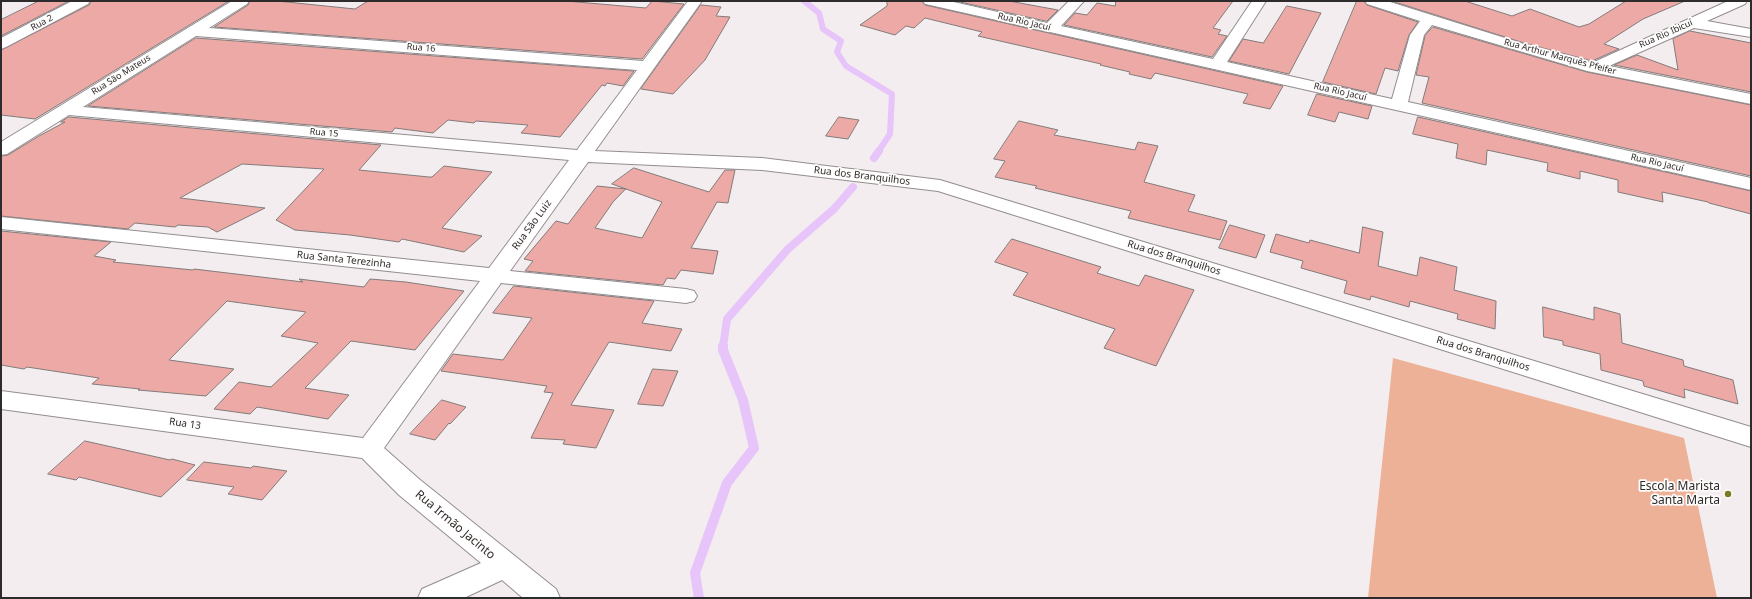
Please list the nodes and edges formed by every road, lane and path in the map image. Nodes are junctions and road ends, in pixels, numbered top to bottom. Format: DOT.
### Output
graph roads {
  1 [pos="83,1"];
  2 [pos="242,1"];
  3 [pos="695,1"];
  4 [pos="930,1"];
  5 [pos="1078,1"];
  6 [pos="1259,1"];
  7 [pos="1372,1"];
  8 [pos="1740,1"];
  9 [pos="1429,19"];
  10 [pos="1692,23"];
  11 [pos="1050,28"];
  12 [pos="194,30"];
  13 [pos="1751,33"];
  14 [pos="1,44"];
  15 [pos="1217,65"];
  16 [pos="648,66"];
  17 [pos="1593,68"];
  18 [pos="1751,99"];
  19 [pos="1399,105"];
  20 [pos="65,110"];
  21 [pos="1,150"];
  22 [pos="582,156"];
  23 [pos="1751,184"];
  24 [pos="1,223"];
  25 [pos="495,276"];
  26 [pos="686,296"];
  27 [pos="1,400"];
  28 [pos="1751,437"];
  29 [pos="369,449"];
  30 [pos="504,566"];
  31 [pos="433,598"];
  32 [pos="545,598"];
  1 -- 14 [label="street, Rua 2"];
  2 -- 12 [label="street, Rua São Mateus"];
  3 -- 16 [label="street, Rua São Luiz"];
  4 -- 11 [label="street, Rua Rio Jacuí"];
  5 -- 11 [label="street"];
  6 -- 15 [label="street"];
  7 -- 9 [label="street, Rua Arthur Marquês Pfeifer"];
  8 -- 10 [label="street, Rua Rio Ibicuí"];
  9 -- 17 [label="street, Rua Arthur Marquês Pfeifer"];
  9 -- 19 [label="street"];
  10 -- 13 [label="street"];
  10 -- 17 [label="street, Rua Rio Ibicuí"];
  11 -- 15 [label="street, Rua Rio Jacuí"];
  12 -- 16 [label="street, Rua 16"];
  12 -- 20 [label="street, Rua São Mateus"];
  15 -- 19 [label="street, Rua Rio Jacuí"];
  16 -- 22 [label="street, Rua São Luiz"];
  17 -- 18 [label="street, Rua Arthur Marquês Pfeifer"];
  19 -- 23 [label="street, Rua Rio Jacuí"];
  20 -- 21 [label="street, Rua São Mateus"];
  20 -- 22 [label="street, Rua 15"];
  22 -- 25 [label="street, Rua São Luiz"];
  22 -- 28 [label="street, Rua dos Branquilhos"];
  24 -- 25 [label="street, Rua Santa Terezinha"];
  25 -- 26 [label="street, Rua Santa Terezinha"];
  25 -- 29 [label="street, Rua São Luiz"];
  27 -- 29 [label="street, Rua 13"];
  29 -- 30 [label="street, Rua Irmão Jacinto"];
  30 -- 31 [label="street"];
  30 -- 32 [label="street, Rua Irmão Jacinto"];
}
